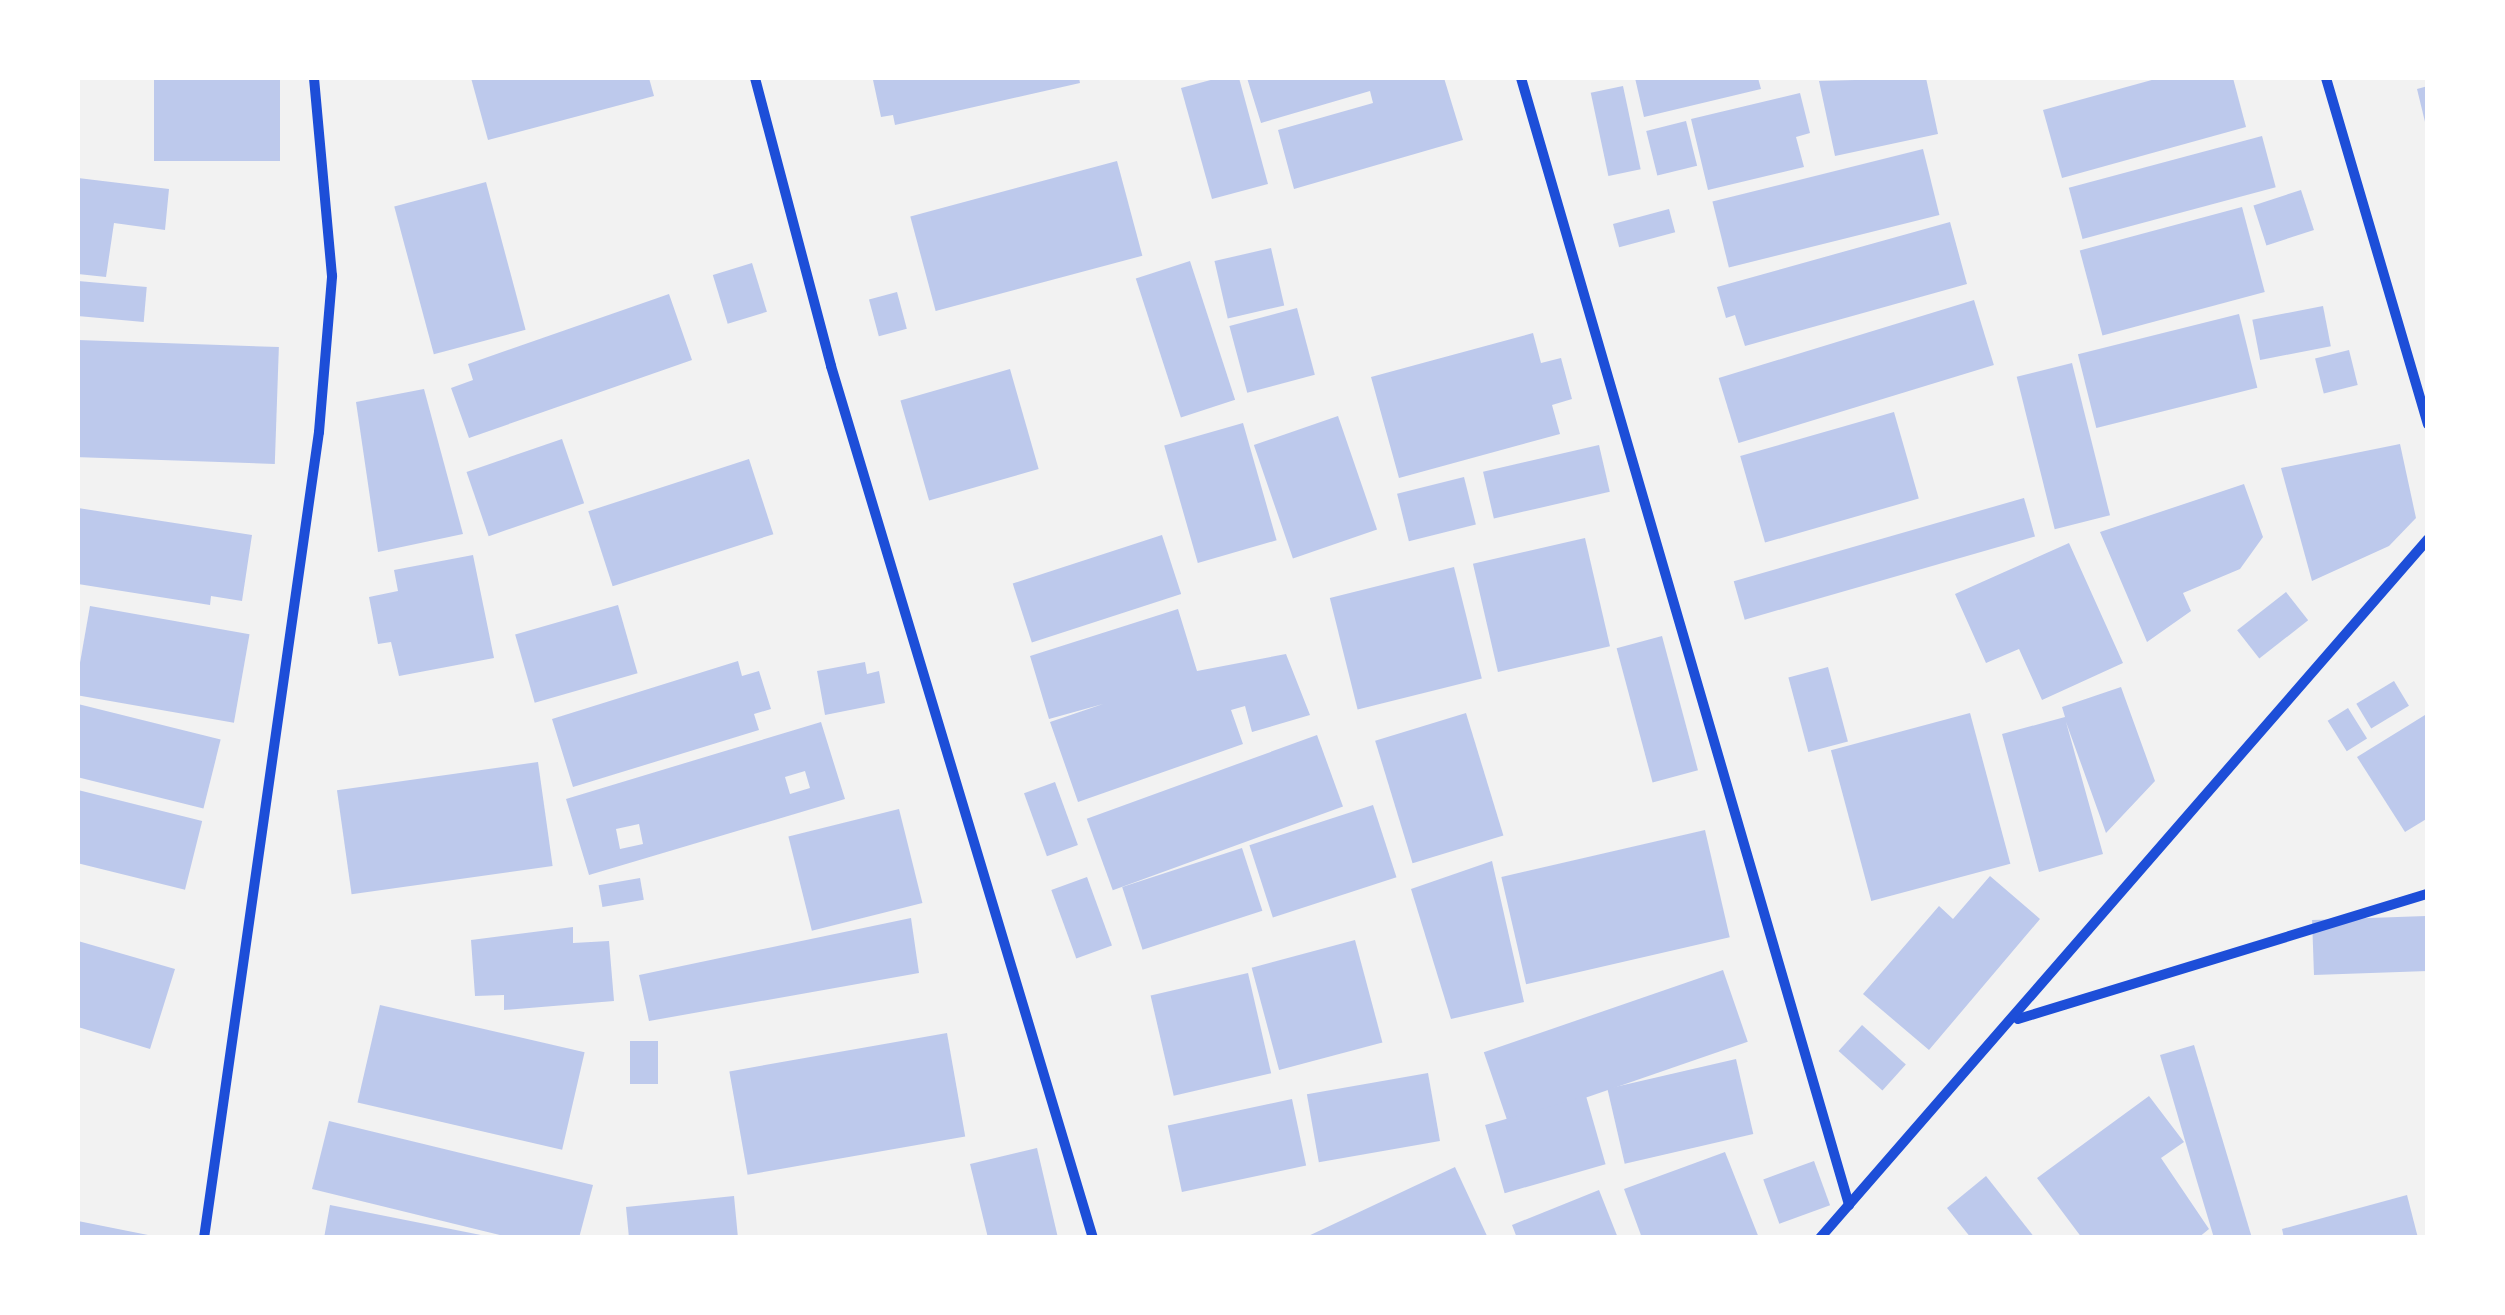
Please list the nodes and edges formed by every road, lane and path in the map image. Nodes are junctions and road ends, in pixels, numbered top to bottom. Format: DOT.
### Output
graph roads {
  1 [pos="314,78"];
  2 [pos="755,78"];
  3 [pos="1521,78"];
  4 [pos="2326,78"];
  5 [pos="2428,424"];
  6 [pos="2428,540"];
  7 [pos="2428,894"];
  8 [pos="2018,1019"];
  9 [pos="1849,1205"];
  10 [pos="204,1238"];
  11 [pos="1092,1238"];
  12 [pos="1820,1238"];
  1 -- 10 [label="street"];
  2 -- 11 [label="street"];
  3 -- 9 [label="street"];
  4 -- 5 [label="street"];
  6 -- 8 [label="street"];
  7 -- 8 [label="street"];
  8 -- 9 [label="street"];
  9 -- 12 [label="street"];
}
